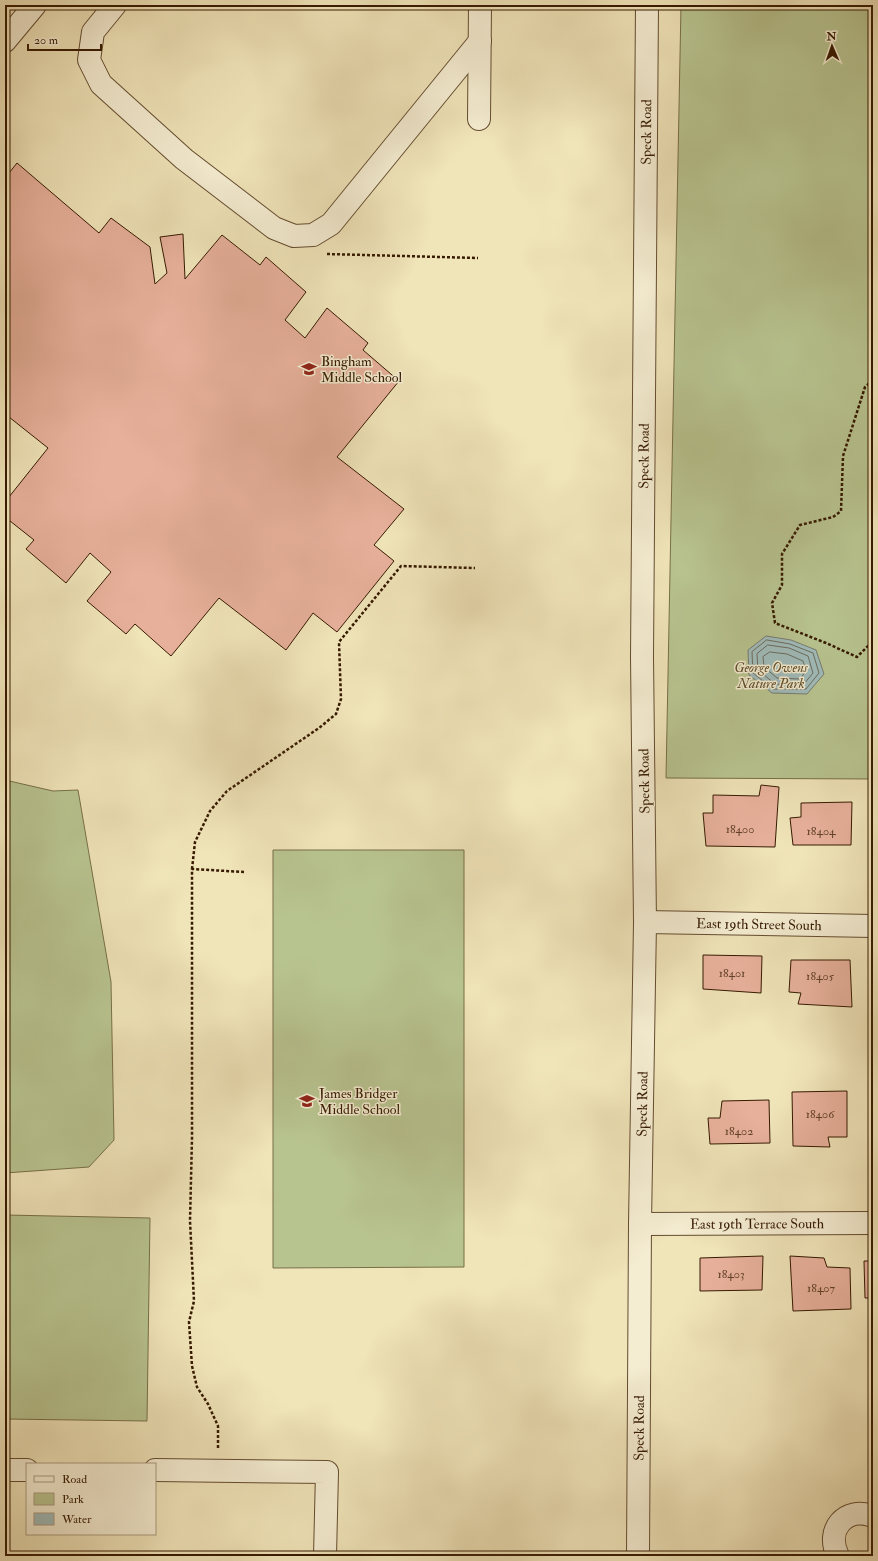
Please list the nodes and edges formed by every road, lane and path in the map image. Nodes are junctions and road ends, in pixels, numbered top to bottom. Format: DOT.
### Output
graph roads {
  1 [pos="34,5"];
  2 [pos="115,5"];
  3 [pos="480,5"];
  4 [pos="647,5"];
  5 [pos="5,41"];
  6 [pos="480,41"];
  7 [pos="479,119"];
  8 [pos="312,234"];
  9 [pos="478,258"];
  10 [pos="873,380"];
  11 [pos="475,568"];
  12 [pos="873,645"];
  13 [pos="192,869"];
  14 [pos="244,872"];
  15 [pos="645,922"];
  16 [pos="873,926"];
  17 [pos="873,1223"];
  18 [pos="640,1224"];
  19 [pos="5,1470"];
  20 [pos="26,1470"];
  21 [pos="156,1470"];
  22 [pos="218,1470"];
  23 [pos="873,1516"];
  24 [pos="324,1556"];
  25 [pos="638,1556"];
  26 [pos="838,1556"];
  1 -- 5 [label="street"];
  2 -- 8 [label="street"];
  3 -- 6 [label="street"];
  4 -- 15 [label="street, Speck Road"];
  6 -- 7 [label="street"];
  6 -- 8 [label="street"];
  8 -- 9 [label="path"];
  10 -- 12 [label="path"];
  11 -- 13 [label="path"];
  13 -- 14 [label="path"];
  13 -- 22 [label="path"];
  15 -- 16 [label="street, East 19th Street South"];
  15 -- 18 [label="street, Speck Road"];
  17 -- 18 [label="street, East 19th Terrace South"];
  18 -- 25 [label="street, Speck Road"];
  19 -- 20 [label="street"];
  21 -- 22 [label="street"];
  22 -- 24 [label="street"];
  23 -- 26 [label="street"];
}
